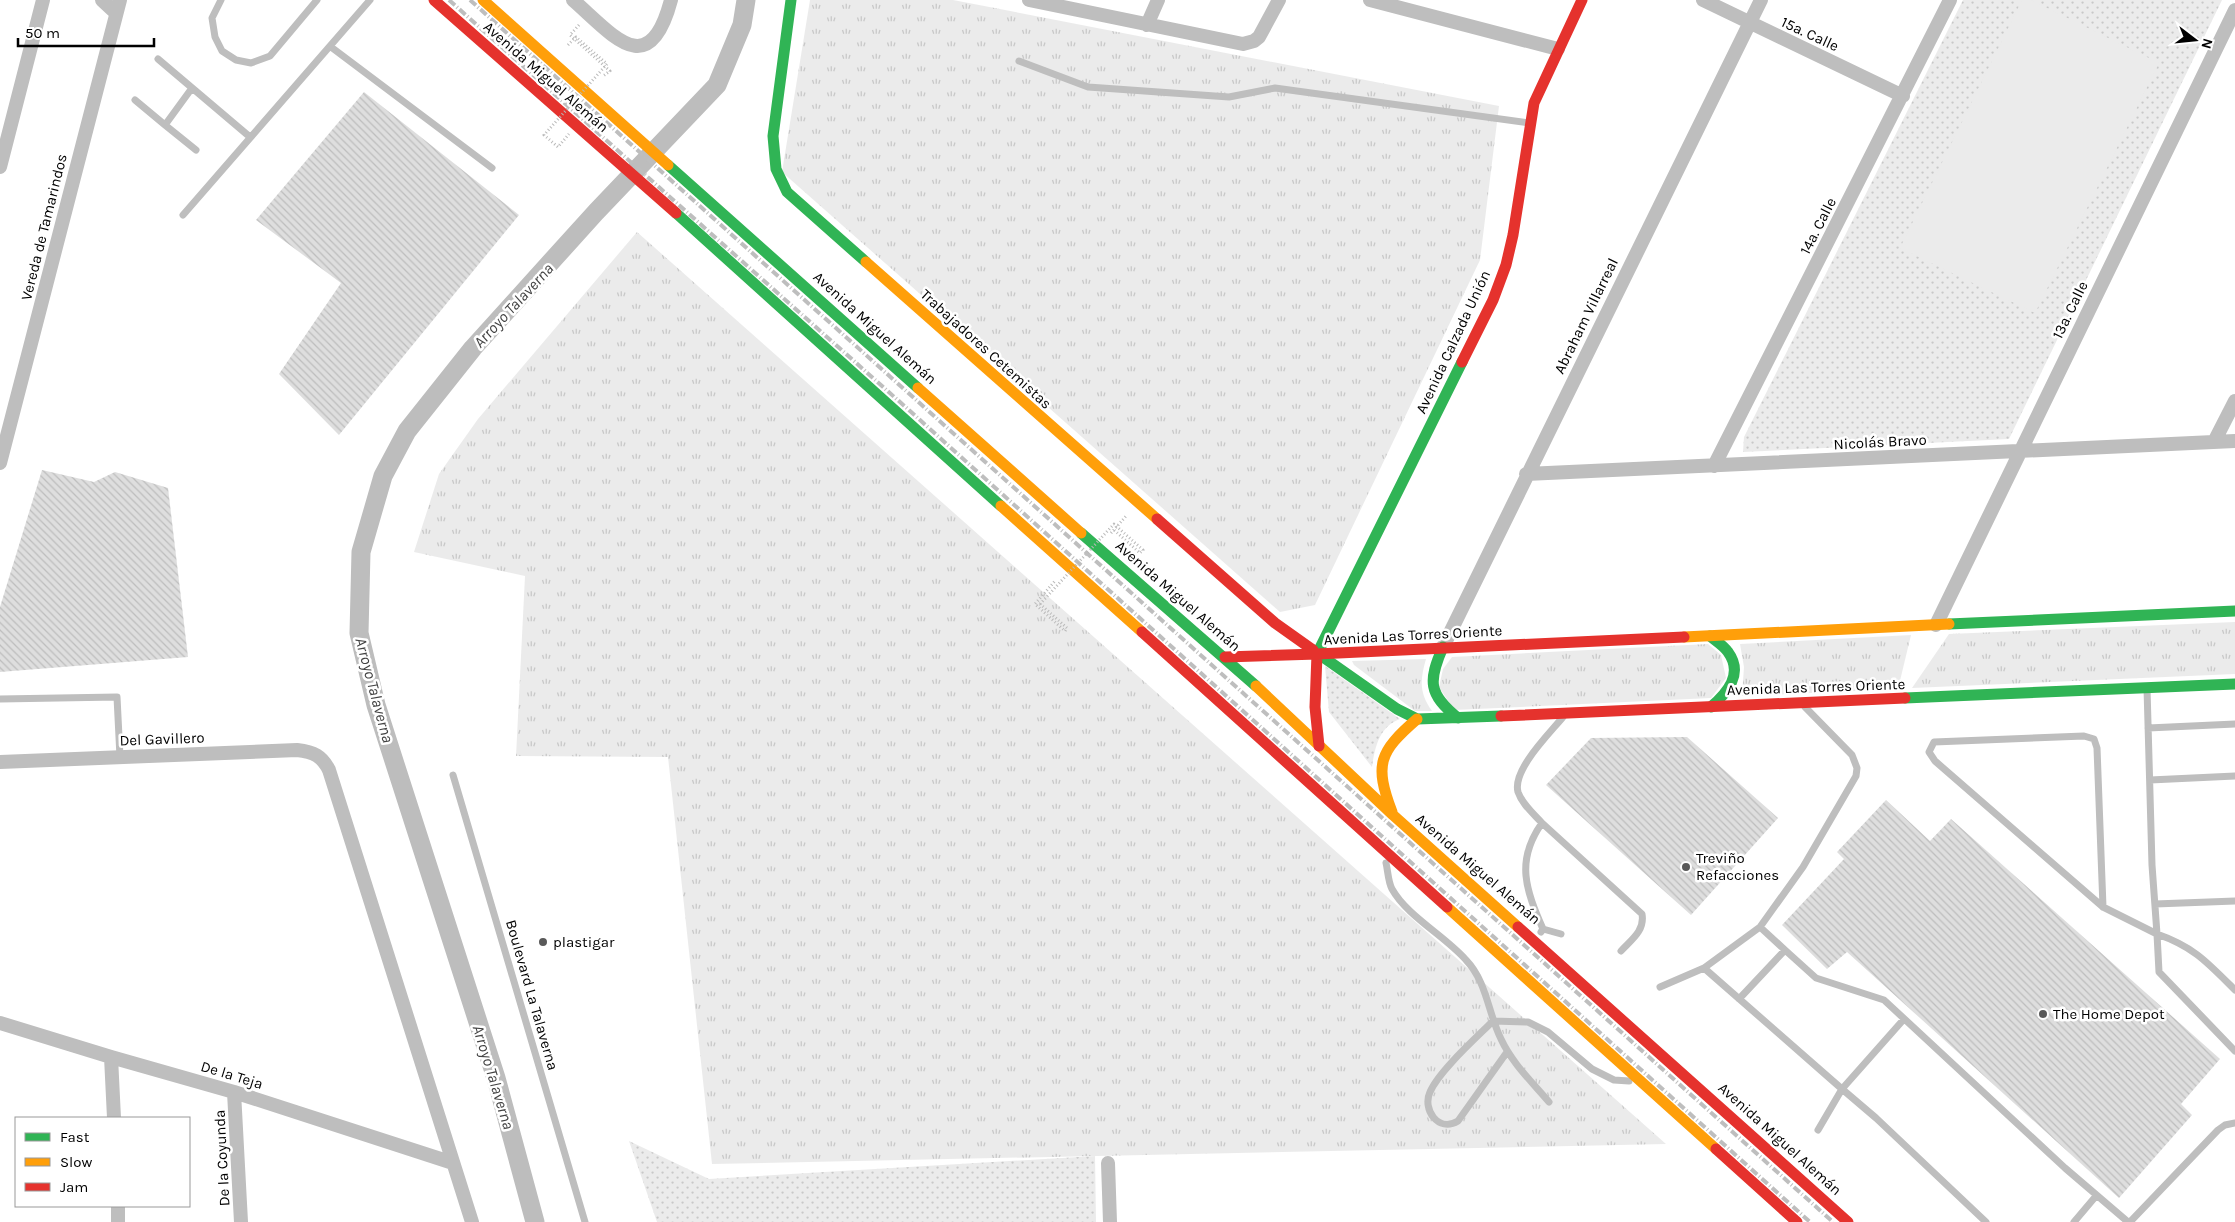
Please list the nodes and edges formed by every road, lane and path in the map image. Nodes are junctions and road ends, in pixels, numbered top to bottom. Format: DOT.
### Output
graph roads {
  1 [pos="43,0"];
  2 [pos="102,0"];
  3 [pos="221,0"];
  4 [pos="316,0"];
  5 [pos="370,0"];
  6 [pos="434,0"];
  7 [pos="483,0"];
  8 [pos="573,0"];
  9 [pos="671,0"];
  10 [pos="791,0"];
  11 [pos="1030,0"];
  12 [pos="1158,0"];
  13 [pos="1278,0"];
  14 [pos="1370,0"];
  15 [pos="1582,0"];
  16 [pos="1703,0"];
  17 [pos="1761,0"];
  18 [pos="1950,0"];
  19 [pos="118,7"];
  20 [pos="2235,10"];
  21 [pos="589,14"];
  22 [pos="1749,23"];
  23 [pos="1147,25"];
  24 [pos="331,47"];
  25 [pos="1558,49"];
  26 [pos="575,52"];
  27 [pos="158,59"];
  28 [pos="1019,62"];
  29 [pos="597,71"];
  30 [pos="192,88"];
  31 [pos="1903,96"];
  32 [pos="134,100"];
  33 [pos="1530,122"];
  34 [pos="165,125"];
  35 [pos="569,134"];
  36 [pos="250,137"];
  37 [pos="196,150"];
  38 [pos="0,167"];
  39 [pos="492,168"];
  40 [pos="183,215"];
  41 [pos="2235,401"];
  42 [pos="2235,441"];
  43 [pos="2214,442"];
  44 [pos="2019,452"];
  45 [pos="0,462"];
  46 [pos="1714,466"];
  47 [pos="1526,474"];
  48 [pos="1114,530"];
  49 [pos="1068,567"];
  50 [pos="2235,611"];
  51 [pos="1936,625"];
  52 [pos="1710,636"];
  53 [pos="1442,647"];
  54 [pos="1317,654"];
  55 [pos="1225,657"];
  56 [pos="2235,684"];
  57 [pos="2147,688"];
  58 [pos="0,699"];
  59 [pos="1801,703"];
  60 [pos="1711,707"];
  61 [pos="1565,714"];
  62 [pos="1458,718"];
  63 [pos="1417,719"];
  64 [pos="2235,724"];
  65 [pos="2148,728"];
  66 [pos="1319,746"];
  67 [pos="120,757"];
  68 [pos="0,762"];
  69 [pos="453,776"];
  70 [pos="2235,776"];
  71 [pos="2150,780"];
  72 [pos="1393,815"];
  73 [pos="1542,823"];
  74 [pos="1382,848"];
  75 [pos="2235,900"];
  76 [pos="2155,904"];
  77 [pos="2103,907"];
  78 [pos="1760,927"];
  79 [pos="1544,929"];
  80 [pos="1561,934"];
  81 [pos="2156,934"];
  82 [pos="1533,939"];
  83 [pos="1785,950"];
  84 [pos="1621,951"];
  85 [pos="1704,968"];
  86 [pos="1660,987"];
  87 [pos="2235,990"];
  88 [pos="1739,999"];
  89 [pos="1904,1019"];
  90 [pos="1493,1021"];
  91 [pos="0,1023"];
  92 [pos="2235,1051"];
  93 [pos="1507,1052"];
  94 [pos="111,1057"];
  95 [pos="1642,1082"];
  96 [pos="1842,1088"];
  97 [pos="234,1092"];
  98 [pos="1549,1102"];
  99 [pos="114,1117"];
  100 [pos="2235,1123"];
  101 [pos="1818,1130"];
  102 [pos="453,1163"];
  103 [pos="1108,1163"];
  104 [pos="1736,1168"];
  105 [pos="2096,1196"];
  106 [pos="1763,1206"];
  107 [pos="118,1207"];
  108 [pos="118,1222"];
  109 [pos="241,1222"];
  110 [pos="472,1222"];
  111 [pos="585,1222"];
  112 [pos="1110,1222"];
  113 [pos="1797,1222"];
  114 [pos="1848,1222"];
  115 [pos="1986,1222"];
  116 [pos="2074,1222"];
  117 [pos="2129,1222"];
  1 -- 38 [label="street"];
  2 -- 19 [label="street"];
  3 -- 4 [label="lane"];
  5 -- 24 [label="lane"];
  6 -- 49 [label="main road, Avenida Miguel Alemán"];
  7 -- 55 [label="main road, Avenida Miguel Alemán"];
  8 -- 21 [label="street"];
  9 -- 21 [label="street"];
  10 -- 54 [label="main road, Trabajadores Cetemistas"];
  11 -- 23 [label="street"];
  12 -- 23 [label="street"];
  13 -- 23 [label="street"];
  14 -- 25 [label="street"];
  15 -- 25 [label="main road, Avenida Calzada Unión"];
  16 -- 22 [label="street, 15a. Calle"];
  17 -- 22 [label="street, Abraham Villarreal"];
  18 -- 31 [label="street, 14a. Calle"];
  19 -- 45 [label="street, Vereda de Tamarindos"];
  20 -- 44 [label="street, 13a. Calle"];
  21 -- 29 [label="path"];
  22 -- 31 [label="street, 15a. Calle"];
  22 -- 47 [label="street, Abraham Villarreal"];
  24 -- 36 [label="lane"];
  24 -- 39 [label="lane"];
  25 -- 33 [label="main road, Avenida Calzada Unión"];
  26 -- 35 [label="path, bridge"];
  27 -- 30 [label="lane"];
  28 -- 33 [label="lane"];
  30 -- 34 [label="lane"];
  30 -- 36 [label="lane"];
  31 -- 46 [label="street, 14a. Calle"];
  32 -- 34 [label="lane"];
  33 -- 54 [label="main road, Avenida Calzada Unión"];
  34 -- 37 [label="lane"];
  36 -- 40 [label="lane"];
  41 -- 43 [label="street"];
  42 -- 43 [label="street, Nicolás Bravo"];
  43 -- 44 [label="street, Nicolás Bravo"];
  44 -- 46 [label="street, Nicolás Bravo"];
  44 -- 51 [label="street, 13a. Calle"];
  46 -- 47 [label="street, Nicolás Bravo"];
  47 -- 53 [label="street, Abraham Villarreal"];
  48 -- 49 [label="path, bridge"];
  49 -- 74 [label="main road, Avenida Miguel Alemán"];
  50 -- 51 [label="main road, Avenida Las Torres Oriente"];
  51 -- 52 [label="main road, Avenida Las Torres Oriente"];
  52 -- 53 [label="main road, Avenida Las Torres Oriente"];
  52 -- 60 [label="main road"];
  53 -- 54 [label="main road, Avenida Las Torres Oriente"];
  53 -- 62 [label="main road"];
  54 -- 55 [label="main road"];
  54 -- 63 [label="main road, Avenida Las Torres Oriente"];
  54 -- 66 [label="main road"];
  55 -- 66 [label="main road, Avenida Miguel Alemán"];
  56 -- 57 [label="main road, Avenida Las Torres Oriente"];
  57 -- 59 [label="main road, Avenida Las Torres Oriente"];
  57 -- 65 [label="lane"];
  58 -- 67 [label="lane"];
  59 -- 60 [label="main road, Avenida Las Torres Oriente"];
  59 -- 78 [label="lane"];
  60 -- 61 [label="main road, Avenida Las Torres Oriente"];
  61 -- 62 [label="main road, Avenida Las Torres Oriente"];
  61 -- 73 [label="lane"];
  62 -- 63 [label="main road, Avenida Las Torres Oriente"];
  63 -- 72 [label="main road"];
  64 -- 65 [label="lane"];
  65 -- 71 [label="lane"];
  66 -- 72 [label="main road, Avenida Miguel Alemán"];
  67 -- 68 [label="street, Del Gavillero"];
  67 -- 102 [label="street, Del Gavillero"];
  69 -- 111 [label="lane, Boulevard La Talaverna"];
  70 -- 71 [label="lane"];
  71 -- 76 [label="lane"];
  72 -- 82 [label="main road, Avenida Miguel Alemán"];
  73 -- 79 [label="lane"];
  73 -- 84 [label="lane"];
  74 -- 90 [label="lane"];
  74 -- 95 [label="main road, Avenida Miguel Alemán"];
  75 -- 76 [label="lane"];
  76 -- 81 [label="lane"];
  77 -- 77 [label="lane"];
  77 -- 81 [label="lane"];
  78 -- 83 [label="lane"];
  78 -- 85 [label="lane"];
  79 -- 80 [label="lane"];
  79 -- 82 [label="lane"];
  81 -- 87 [label="lane"];
  81 -- 92 [label="lane"];
  82 -- 114 [label="main road, Avenida Miguel Alemán"];
  83 -- 88 [label="lane"];
  83 -- 89 [label="lane"];
  85 -- 86 [label="lane"];
  85 -- 88 [label="lane"];
  88 -- 96 [label="lane"];
  89 -- 96 [label="lane"];
  89 -- 105 [label="lane"];
  90 -- 93 [label="lane"];
  90 -- 93 [label="lane"];
  90 -- 95 [label="lane"];
  91 -- 94 [label="street, De la Teja"];
  93 -- 98 [label="lane"];
  94 -- 97 [label="street, De la Teja"];
  94 -- 99 [label="street"];
  95 -- 104 [label="main road, Avenida Miguel Alemán"];
  96 -- 101 [label="lane"];
  96 -- 115 [label="lane"];
  97 -- 102 [label="street, De la Teja"];
  97 -- 109 [label="street, De la Coyunda"];
  100 -- 117 [label="lane"];
  102 -- 110 [label="street"];
  103 -- 112 [label="street"];
  104 -- 106 [label="main road"];
  104 -- 113 [label="main road, Avenida Miguel Alemán"];
  105 -- 116 [label="lane"];
  105 -- 117 [label="lane"];
  107 -- 108 [label="street"];
}
